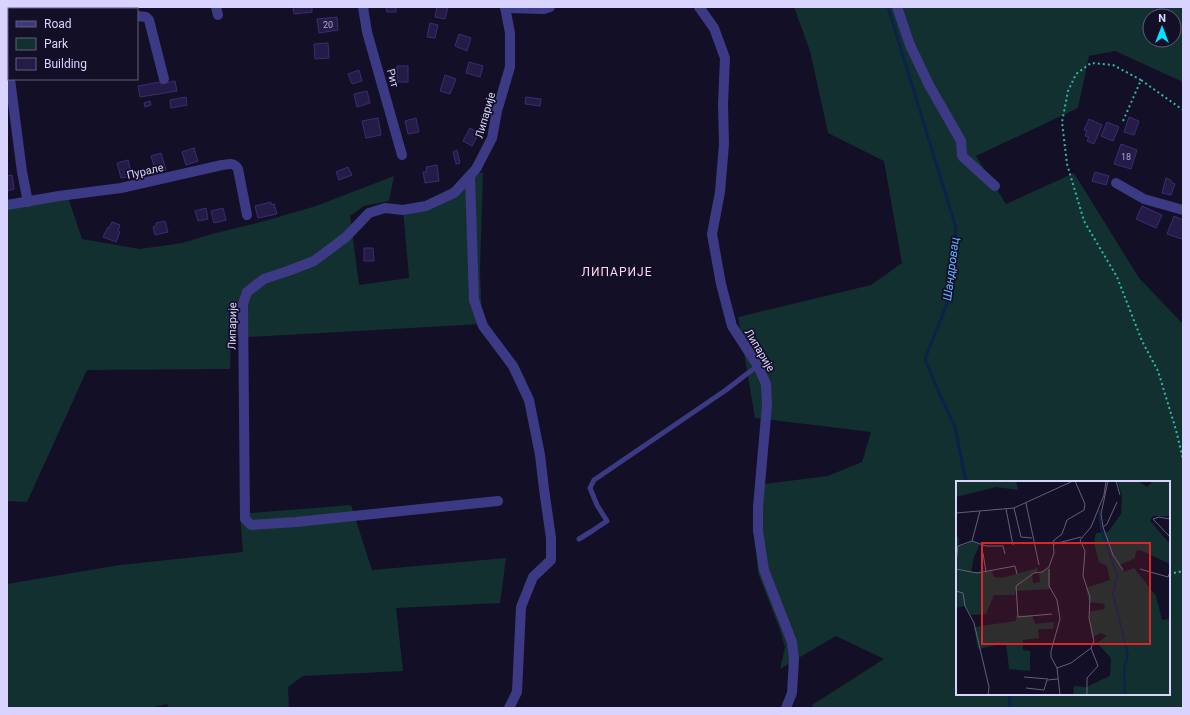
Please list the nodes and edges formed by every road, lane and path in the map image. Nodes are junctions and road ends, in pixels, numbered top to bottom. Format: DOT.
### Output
graph roads {
  1 [pos="363,7"];
  2 [pos="550,7"];
  3 [pos="699,7"];
  4 [pos="897,7"];
  5 [pos="505,8"];
  6 [pos="138,16"];
  7 [pos="164,79"];
  8 [pos="10,80"];
  9 [pos="1141,80"];
  10 [pos="1183,110"];
  11 [pos="1124,121"];
  12 [pos="402,155"];
  13 [pos="470,176"];
  14 [pos="1116,183"];
  15 [pos="995,186"];
  16 [pos="28,202"];
  17 [pos="7,205"];
  18 [pos="1183,210"];
  19 [pos="248,215"];
  20 [pos="758,366"];
  21 [pos="1183,459"];
  22 [pos="498,501"];
  23 [pos="579,538"];
  24 [pos="1183,571"];
  25 [pos="1170,574"];
  26 [pos="509,708"];
  27 [pos="786,708"];
  1 -- 12 [label="street, Рит"];
  2 -- 5 [label="street"];
  3 -- 20 [label="street, Липарије"];
  4 -- 15 [label="street"];
  5 -- 13 [label="street, Липарије"];
  6 -- 7 [label="street"];
  8 -- 16 [label="street"];
  9 -- 10 [label="path"];
  9 -- 11 [label="path"];
  9 -- 21 [label="path"];
  13 -- 22 [label="street, Липарије"];
  13 -- 26 [label="street"];
  14 -- 18 [label="street"];
  16 -- 17 [label="street, Пурале"];
  16 -- 19 [label="street, Пурале"];
  20 -- 23 [label="lane"];
  20 -- 27 [label="street, Липарије"];
  24 -- 25 [label="path"];
}
